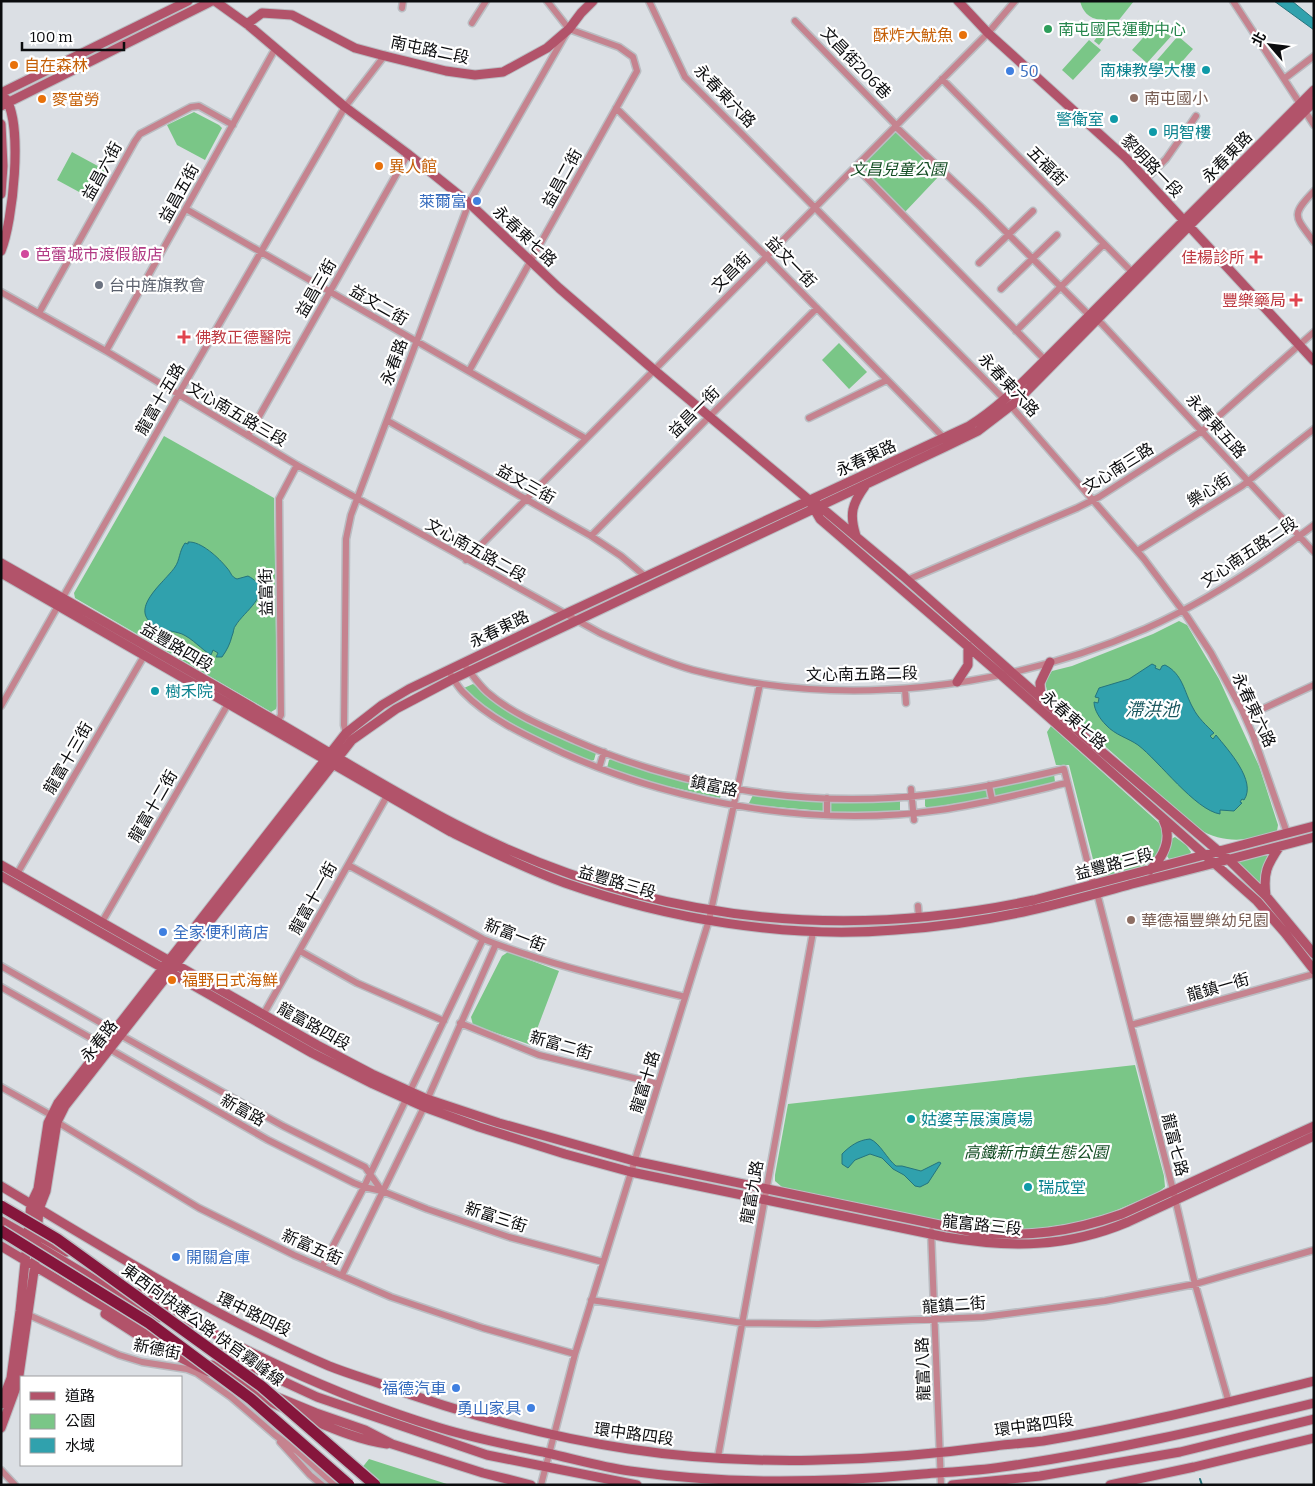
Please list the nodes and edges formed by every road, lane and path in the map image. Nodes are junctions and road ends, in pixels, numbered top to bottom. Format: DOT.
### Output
graph roads {
  1 [pos="188,1"];
  2 [pos="214,1"];
  3 [pos="486,1"];
  4 [pos="547,1"];
  5 [pos="593,1"];
  6 [pos="649,1"];
  7 [pos="958,1"];
  8 [pos="1015,1"];
  9 [pos="1233,1"];
  10 [pos="795,21"];
  11 [pos="472,23"];
  12 [pos="247,24"];
  13 [pos="569,29"];
  14 [pos="988,33"];
  15 [pos="275,49"];
  16 [pos="385,56"];
  17 [pos="1314,56"];
  18 [pos="942,79"];
  19 [pos="1284,79"];
  20 [pos="1314,90"];
  21 [pos="1,93"];
  22 [pos="1314,102"];
  23 [pos="4,104"];
  24 [pos="345,107"];
  25 [pos="1302,107"];
  26 [pos="616,108"];
  27 [pos="1196,116"];
  28 [pos="1,124"];
  29 [pos="233,125"];
  30 [pos="1314,125"];
  31 [pos="896,126"];
  32 [pos="408,154"];
  33 [pos="855,166"];
  34 [pos="1146,179"];
  35 [pos="1314,191"];
  36 [pos="1,194"];
  37 [pos="469,203"];
  38 [pos="814,207"];
  39 [pos="982,208"];
  40 [pos="186,209"];
  41 [pos="1033,211"];
  42 [pos="1186,224"];
  43 [pos="1009,234"];
  44 [pos="1057,235"];
  45 [pos="1314,242"];
  46 [pos="1104,244"];
  47 [pos="1,251"];
  48 [pos="260,253"];
  49 [pos="766,256"];
  50 [pos="1032,258"];
  51 [pos="531,263"];
  52 [pos="979,263"];
  53 [pos="1133,273"];
  54 [pos="1061,287"];
  55 [pos="1001,289"];
  56 [pos="1,292"];
  57 [pos="330,292"];
  58 [pos="816,308"];
  59 [pos="39,313"];
  60 [pos="1093,318"];
  61 [pos="1016,331"];
  62 [pos="1314,332"];
  63 [pos="417,343"];
  64 [pos="1300,346"];
  65 [pos="106,351"];
  66 [pos="1314,361"];
  67 [pos="1048,363"];
  68 [pos="654,370"];
  69 [pos="469,371"];
  70 [pos="887,380"];
  71 [pos="178,395"];
  72 [pos="1008,403"];
  73 [pos="709,416"];
  74 [pos="809,418"];
  75 [pos="388,421"];
  76 [pos="1314,429"];
  77 [pos="1202,431"];
  78 [pos="248,436"];
  79 [pos="585,438"];
  80 [pos="944,438"];
  81 [pos="297,465"];
  82 [pos="1248,482"];
  83 [pos="866,484"];
  84 [pos="357,498"];
  85 [pos="525,499"];
  86 [pos="809,500"];
  87 [pos="1093,501"];
  88 [pos="818,507"];
  89 [pos="1314,525"];
  90 [pos="591,536"];
  91 [pos="856,536"];
  92 [pos="1298,536"];
  93 [pos="1137,551"];
  94 [pos="1314,552"];
  95 [pos="466,560"];
  96 [pos="1,563"];
  97 [pos="1,573"];
  98 [pos="646,577"];
  99 [pos="907,580"];
  100 [pos="63,598"];
  101 [pos="58,606"];
  102 [pos="1183,610"];
  103 [pos="565,614"];
  104 [pos="576,620"];
  105 [pos="968,646"];
  106 [pos="144,656"];
  107 [pos="1050,662"];
  108 [pos="463,663"];
  109 [pos="469,671"];
  110 [pos="1012,672"];
  111 [pos="1000,674"];
  112 [pos="451,675"];
  113 [pos="957,682"];
  114 [pos="760,684"];
  115 [pos="1314,684"];
  116 [pos="904,689"];
  117 [pos="1041,698"];
  118 [pos="906,702"];
  119 [pos="228,704"];
  120 [pos="1,706"];
  121 [pos="1245,717"];
  122 [pos="278,722"];
  123 [pos="349,736"];
  124 [pos="604,752"];
  125 [pos="331,758"];
  126 [pos="599,768"];
  127 [pos="1064,768"];
  128 [pos="1066,783"];
  129 [pos="989,785"];
  130 [pos="738,789"];
  131 [pos="912,792"];
  132 [pos="387,796"];
  133 [pos="827,798"];
  134 [pos="992,800"];
  135 [pos="734,805"];
  136 [pos="913,812"];
  137 [pos="827,815"];
  138 [pos="1162,817"];
  139 [pos="914,820"];
  140 [pos="1314,826"];
  141 [pos="1287,833"];
  142 [pos="1314,837"];
  143 [pos="1280,846"];
  144 [pos="1220,852"];
  145 [pos="1206,855"];
  146 [pos="1230,861"];
  147 [pos="1216,864"];
  148 [pos="1,865"];
  149 [pos="348,865"];
  150 [pos="1150,870"];
  151 [pos="17,874"];
  152 [pos="1,876"];
  153 [pos="1095,889"];
  154 [pos="1266,896"];
  155 [pos="918,906"];
  156 [pos="710,915"];
  157 [pos="102,922"];
  158 [pos="920,923"];
  159 [pos="814,932"];
  160 [pos="483,939"];
  161 [pos="496,944"];
  162 [pos="300,950"];
  163 [pos="1314,954"];
  164 [pos="1,966"];
  165 [pos="170,967"];
  166 [pos="1314,970"];
  167 [pos="1314,974"];
  168 [pos="1,987"];
  169 [pos="686,997"];
  170 [pos="263,1015"];
  171 [pos="444,1021"];
  172 [pos="460,1023"];
  173 [pos="1131,1025"];
  174 [pos="118,1034"];
  175 [pos="107,1047"];
  176 [pos="658,1084"];
  177 [pos="1,1087"];
  178 [pos="408,1095"];
  179 [pos="425,1103"];
  180 [pos="54,1118"];
  181 [pos="1314,1126"];
  182 [pos="1314,1136"];
  183 [pos="634,1161"];
  184 [pos="632,1172"];
  185 [pos="370,1175"];
  186 [pos="1,1186"];
  187 [pos="364,1188"];
  188 [pos="767,1189"];
  189 [pos="382,1191"];
  190 [pos="1174,1195"];
  191 [pos="765,1199"];
  192 [pos="35,1206"];
  193 [pos="1,1208"];
  194 [pos="1,1221"];
  195 [pos="931,1223"];
  196 [pos="30,1226"];
  197 [pos="1,1230"];
  198 [pos="931,1234"];
  199 [pos="33,1238"];
  200 [pos="1,1246"];
  201 [pos="1314,1250"];
  202 [pos="30,1262"];
  203 [pos="603,1262"];
  204 [pos="322,1267"];
  205 [pos="342,1276"];
  206 [pos="1195,1284"];
  207 [pos="591,1300"];
  208 [pos="24,1313"];
  209 [pos="936,1320"];
  210 [pos="743,1323"];
  211 [pos="574,1354"];
  212 [pos="1314,1381"];
  213 [pos="1229,1402"];
  214 [pos="1314,1403"];
  215 [pos="1,1404"];
  216 [pos="1314,1419"];
  217 [pos="1,1428"];
  218 [pos="275,1434"];
  219 [pos="553,1436"];
  220 [pos="1314,1438"];
  221 [pos="548,1453"];
  222 [pos="939,1453"];
  223 [pos="718,1457"];
  224 [pos="545,1467"];
  225 [pos="1,1470"];
  226 [pos="940,1473"];
  227 [pos="15,1485"];
  228 [pos="322,1485"];
  229 [pos="335,1485"];
  230 [pos="349,1485"];
  231 [pos="375,1485"];
  232 [pos="531,1485"];
  233 [pos="541,1485"];
  234 [pos="637,1485"];
  235 [pos="941,1485"];
  236 [pos="952,1485"];
  237 [pos="1110,1485"];
  1 -- 21 [label="street"];
  2 -- 12 [label="street, 永春東七路"];
  2 -- 23 [label="street"];
  3 -- 11 [label="street"];
  4 -- 13 [label="street"];
  5 -- 13 [label="street, 南屯路二段"];
  6 -- 38 [label="street, 永春東六路"];
  7 -- 14 [label="street, 黎明路一段"];
  8 -- 14 [label="street, 文昌街"];
  9 -- 19 [label="street"];
  10 -- 31 [label="street, 文昌街206巷"];
  12 -- 15 [label="street, 永春東七路"];
  12 -- 16 [label="street, 南屯路二段"];
  13 -- 16 [label="street, 南屯路二段"];
  13 -- 26 [label="street, 益昌二街"];
  13 -- 37 [label="street, 永春路"];
  14 -- 18 [label="street, 文昌街"];
  14 -- 34 [label="street, 黎明路一段"];
  15 -- 24 [label="street, 永春東七路"];
  15 -- 29 [label="street, 益昌五街"];
  16 -- 24 [label="street, 龍富十五路"];
  17 -- 19 [label="street"];
  18 -- 31 [label="street, 文昌街"];
  18 -- 46 [label="street, 五福街"];
  19 -- 25 [label="street"];
  20 -- 25 [label="street, 永春東路"];
  21 -- 23 [label="street"];
  22 -- 25 [label="street, 永春東路"];
  23 -- 47 [label="street"];
  24 -- 32 [label="street, 永春東七路"];
  24 -- 48 [label="street, 龍富十五路"];
  25 -- 30 [label="street"];
  25 -- 42 [label="street, 永春東路"];
  26 -- 49 [label="street, 益文一街"];
  26 -- 51 [label="street, 益昌二街"];
  27 -- 34 [label="street"];
  28 -- 36 [label="street"];
  29 -- 40 [label="street, 益昌五街"];
  29 -- 59 [label="street, 益昌六街"];
  31 -- 33 [label="street, 文昌街"];
  31 -- 39 [label="street, 文昌街206巷"];
  32 -- 37 [label="street, 永春東七路"];
  32 -- 57 [label="street, 益昌三街"];
  33 -- 38 [label="street, 文昌街"];
  33 -- 61 [label="street"];
  34 -- 42 [label="street, 黎明路一段"];
  35 -- 45 [label="street"];
  37 -- 51 [label="street, 永春東七路"];
  37 -- 63 [label="street, 永春路"];
  38 -- 49 [label="street, 文昌街"];
  38 -- 72 [label="street, 永春東六路"];
  39 -- 43 [label="street, 永春東五路"];
  40 -- 48 [label="street, 益文二街"];
  40 -- 65 [label="street, 益昌五街"];
  41 -- 43 [label="street"];
  42 -- 53 [label="street, 永春東路"];
  42 -- 60 [label="street, 永春東路"];
  42 -- 64 [label="street, 黎明路一段"];
  43 -- 50 [label="street, 永春東五路"];
  43 -- 52 [label="street"];
  44 -- 50 [label="street"];
  46 -- 53 [label="street, 五福街"];
  46 -- 54 [label="street"];
  48 -- 57 [label="street, 益文二街"];
  48 -- 71 [label="street, 龍富十五路"];
  49 -- 58 [label="street, 益文一街"];
  49 -- 68 [label="street, 文昌街"];
  50 -- 54 [label="street, 永春東五路"];
  50 -- 55 [label="street"];
  51 -- 68 [label="street, 永春東七路"];
  51 -- 69 [label="street, 益昌二街"];
  53 -- 60 [label="street, 永春東路"];
  54 -- 60 [label="street, 永春東五路"];
  54 -- 61 [label="street"];
  56 -- 59 [label="street, 文心南五路三段"];
  57 -- 63 [label="street, 益文二街"];
  57 -- 78 [label="street, 益昌三街"];
  58 -- 70 [label="street, 益文一街"];
  58 -- 73 [label="street, 益昌一街"];
  59 -- 65 [label="street, 文心南五路三段"];
  60 -- 67 [label="street, 永春東路"];
  60 -- 77 [label="street, 永春東五路"];
  61 -- 67 [label="street"];
  62 -- 64 [label="street, 文心南三路"];
  63 -- 69 [label="street, 益文二街"];
  63 -- 75 [label="street, 永春路"];
  64 -- 66 [label="street, 黎明路一段"];
  64 -- 77 [label="street, 文心南三路"];
  65 -- 71 [label="street, 文心南五路三段"];
  67 -- 72 [label="street, 永春東路"];
  68 -- 73 [label="street, 永春東七路"];
  68 -- 79 [label="street, 文昌街"];
  69 -- 79 [label="street, 益文二街"];
  70 -- 74 [label="street"];
  70 -- 80 [label="street, 益文一街"];
  71 -- 78 [label="street, 文心南五路三段"];
  71 -- 100 [label="street, 龍富十五路"];
  72 -- 80 [label="street, 永春東路"];
  72 -- 83 [label="street, 永春東路"];
  72 -- 87 [label="street, 永春東六路"];
  73 -- 86 [label="street, 永春東七路"];
  73 -- 90 [label="street, 益昌一街"];
  75 -- 84 [label="street, 永春路"];
  75 -- 85 [label="street, 益文三街"];
  76 -- 82 [label="street, 樂心街"];
  77 -- 82 [label="street, 永春東五路"];
  77 -- 87 [label="street, 文心南三路"];
  78 -- 81 [label="street, 文心南五路三段"];
  79 -- 85 [label="street, 文昌街"];
  80 -- 86 [label="street, 永春東路"];
  81 -- 84 [label="street, 文心南五路三段"];
  81 -- 122 [label="street, 益富街"];
  82 -- 92 [label="street, 永春東五路"];
  82 -- 93 [label="street, 樂心街"];
  83 -- 88 [label="street, 永春東路"];
  83 -- 91 [label="street"];
  84 -- 95 [label="street, 文心南五路二段"];
  84 -- 123 [label="street, 永春路"];
  85 -- 90 [label="street, 益文三街"];
  85 -- 95 [label="street, 文昌街"];
  86 -- 88 [label="street, 永春東七路"];
  86 -- 98 [label="street, 永春東路"];
  87 -- 93 [label="street, 永春東六路"];
  87 -- 99 [label="street, 文心南三路"];
  88 -- 91 [label="street, 永春東七路"];
  88 -- 104 [label="street, 永春東路"];
  88 -- 105 [label="street, 永春東七路"];
  89 -- 92 [label="street, 文心南五路二段"];
  90 -- 98 [label="street, 益文三街"];
  91 -- 99 [label="street, 永春東七路"];
  92 -- 94 [label="street, 永春東五路"];
  92 -- 102 [label="street, 文心南五路二段"];
  93 -- 102 [label="street, 永春東六路"];
  95 -- 103 [label="street, 文心南五路二段"];
  96 -- 100 [label="street, 益豐路四段"];
  97 -- 101 [label="street, 益豐路四段"];
  98 -- 103 [label="street, 永春東路"];
  99 -- 110 [label="street, 永春東七路"];
  100 -- 101 [label="street, 龍富十五路"];
  100 -- 122 [label="street, 益豐路四段"];
  101 -- 106 [label="street, 益豐路四段"];
  101 -- 120 [label="street, 龍富十五路"];
  102 -- 107 [label="street, 文心南五路二段"];
  102 -- 121 [label="street, 永春東六路"];
  103 -- 104 [label="street, 文心南五路二段"];
  103 -- 108 [label="street, 永春東路"];
  104 -- 109 [label="street, 永春東路"];
  104 -- 114 [label="street, 文心南五路二段"];
  105 -- 111 [label="street, 永春東七路"];
  105 -- 113 [label="street"];
  106 -- 119 [label="street, 益豐路四段"];
  106 -- 151 [label="street, 龍富十三街"];
  107 -- 110 [label="street, 文心南五路二段"];
  107 -- 117 [label="street"];
  108 -- 109 [label="street, 鎮富路"];
  108 -- 112 [label="street, 永春東路"];
  109 -- 112 [label="street, 永春東路"];
  109 -- 124 [label="street, 鎮富路"];
  110 -- 111 [label="street, 文心南五路二段"];
  110 -- 117 [label="street, 永春東七路"];
  111 -- 113 [label="street, 文心南五路二段"];
  111 -- 138 [label="street, 永春東七路"];
  112 -- 123 [label="street, 永春東路"];
  112 -- 126 [label="street, 鎮富路"];
  113 -- 116 [label="street, 文心南五路二段"];
  114 -- 116 [label="street, 文心南五路二段"];
  114 -- 130 [label="street, 龍富十路"];
  115 -- 121 [label="street"];
  116 -- 118 [label="street"];
  117 -- 144 [label="street, 永春東七路"];
  119 -- 125 [label="street, 益豐路四段"];
  119 -- 157 [label="street, 龍富十二街"];
  121 -- 141 [label="street, 永春東六路"];
  122 -- 125 [label="street, 益豐路四段"];
  123 -- 125 [label="street, 永春路"];
  124 -- 126 [label="street"];
  124 -- 130 [label="street, 鎮富路"];
  125 -- 132 [label="street, 益豐路三段"];
  125 -- 156 [label="street, 益豐路三段"];
  125 -- 165 [label="street, 永春路"];
  126 -- 135 [label="street, 鎮富路"];
  127 -- 128 [label="street, 龍富七路"];
  127 -- 129 [label="street, 鎮富路"];
  128 -- 134 [label="street, 鎮富路"];
  128 -- 153 [label="street, 龍富七路"];
  129 -- 131 [label="street, 鎮富路"];
  129 -- 134 [label="street"];
  130 -- 133 [label="street, 鎮富路"];
  130 -- 135 [label="street, 龍富十路"];
  131 -- 133 [label="street, 鎮富路"];
  131 -- 136 [label="street"];
  132 -- 149 [label="street, 龍富十一街"];
  132 -- 156 [label="street, 益豐路三段"];
  133 -- 137 [label="street"];
  134 -- 136 [label="street, 鎮富路"];
  135 -- 137 [label="street, 鎮富路"];
  135 -- 156 [label="street, 龍富十路"];
  136 -- 137 [label="street, 鎮富路"];
  136 -- 139 [label="street"];
  138 -- 145 [label="street, 永春東七路"];
  138 -- 150 [label="street"];
  140 -- 141 [label="street, 益豐路三段"];
  141 -- 144 [label="street, 益豐路三段"];
  142 -- 143 [label="street, 益豐路三段"];
  143 -- 146 [label="street, 益豐路三段"];
  143 -- 154 [label="street"];
  144 -- 145 [label="street, 益豐路三段"];
  144 -- 146 [label="street, 永春東七路"];
  145 -- 147 [label="street, 永春東七路"];
  145 -- 150 [label="street, 益豐路三段"];
  146 -- 147 [label="street, 益豐路三段"];
  146 -- 154 [label="street, 永春東七路"];
  147 -- 153 [label="street, 益豐路三段"];
  147 -- 166 [label="street, 永春東七路"];
  148 -- 151 [label="street, 龍富路四段"];
  149 -- 160 [label="street, 新富一街"];
  149 -- 162 [label="street, 龍富十一街"];
  150 -- 153 [label="street, 益豐路三段"];
  151 -- 157 [label="street, 龍富路四段"];
  152 -- 165 [label="street, 龍富路四段"];
  153 -- 158 [label="street, 益豐路三段"];
  153 -- 173 [label="street, 龍富七路"];
  154 -- 163 [label="street, 永春東七路"];
  155 -- 158 [label="street"];
  156 -- 158 [label="street, 益豐路三段"];
  156 -- 159 [label="street, 益豐路三段"];
  156 -- 169 [label="street, 龍富十路"];
  157 -- 165 [label="street, 龍富路四段"];
  158 -- 159 [label="street, 益豐路三段"];
  159 -- 188 [label="street, 龍富九路"];
  160 -- 161 [label="street, 新富一街"];
  160 -- 171 [label="street"];
  161 -- 169 [label="street, 新富一街"];
  161 -- 172 [label="street"];
  162 -- 170 [label="street, 龍富十一街"];
  162 -- 171 [label="street"];
  164 -- 174 [label="street, 新富路"];
  165 -- 170 [label="street, 龍富路四段"];
  165 -- 174 [label="street, 永春路"];
  165 -- 178 [label="street, 龍富路四段"];
  167 -- 173 [label="street, 龍鎮一街"];
  168 -- 175 [label="street, 新富路"];
  169 -- 176 [label="street, 龍富十路"];
  170 -- 178 [label="street, 龍富路四段"];
  171 -- 178 [label="street"];
  172 -- 176 [label="street, 新富二街"];
  172 -- 179 [label="street"];
  173 -- 190 [label="street, 龍富七路"];
  174 -- 175 [label="street, 永春路"];
  174 -- 185 [label="street, 新富路"];
  175 -- 180 [label="street, 永春路"];
  175 -- 187 [label="street, 新富路"];
  176 -- 183 [label="street, 龍富十路"];
  177 -- 180 [label="street, 新富五街"];
  178 -- 179 [label="street, 龍富路四段"];
  178 -- 185 [label="street"];
  179 -- 183 [label="street, 龍富路四段"];
  179 -- 184 [label="street, 龍富路四段"];
  179 -- 189 [label="street"];
  180 -- 192 [label="street, 永春路"];
  180 -- 204 [label="street, 新富五街"];
  181 -- 190 [label="street, 龍富路三段"];
  182 -- 190 [label="street, 龍富路三段"];
  183 -- 184 [label="street, 龍富十路"];
  183 -- 188 [label="street, 龍富路三段"];
  184 -- 191 [label="street, 龍富路三段"];
  184 -- 203 [label="street, 龍富十路"];
  185 -- 187 [label="street"];
  185 -- 189 [label="street, 新富路"];
  186 -- 192 [label="street, 環中路四段"];
  187 -- 189 [label="street, 新富路"];
  187 -- 204 [label="street"];
  188 -- 191 [label="street, 龍富九路"];
  188 -- 195 [label="street, 龍富路三段"];
  189 -- 203 [label="street, 新富三街"];
  189 -- 205 [label="street"];
  190 -- 195 [label="street, 龍富路三段"];
  190 -- 198 [label="street, 龍富路三段"];
  190 -- 206 [label="street, 龍富七路"];
  191 -- 198 [label="street, 龍富路三段"];
  191 -- 210 [label="street, 龍富九路"];
  192 -- 196 [label="street, 永春路"];
  192 -- 199 [label="street, 永春路"];
  192 -- 219 [label="street, 環中路四段"];
  193 -- 196 [label="street"];
  193 -- 231 [label="highway, 東西向快速公路 快官霧峰線, bridge"];
  194 -- 199 [label="street"];
  195 -- 198 [label="street, 龍富八路"];
  196 -- 199 [label="street, 永春路"];
  197 -- 230 [label="highway, 東西向快速公路 快官霧峰線, bridge"];
  198 -- 209 [label="street, 龍富八路"];
  199 -- 202 [label="street, 永春路"];
  199 -- 221 [label="street"];
  199 -- 224 [label="street"];
  200 -- 202 [label="street"];
  201 -- 206 [label="street, 龍鎮二街"];
  202 -- 208 [label="street, 永春路"];
  202 -- 232 [label="street"];
  203 -- 207 [label="street, 龍富十路"];
  204 -- 205 [label="street, 新富五街"];
  205 -- 211 [label="street, 新富五街"];
  206 -- 209 [label="street, 龍鎮二街"];
  206 -- 213 [label="street, 龍富七路"];
  207 -- 210 [label="street, 龍鎮二街"];
  207 -- 211 [label="street, 龍富十路"];
  208 -- 215 [label="street, 永春路"];
  208 -- 217 [label="street, 永春路"];
  208 -- 218 [label="street, 新德街"];
  209 -- 210 [label="street, 龍鎮二街"];
  209 -- 222 [label="street, 龍富八路"];
  210 -- 223 [label="street, 龍富九路"];
  211 -- 219 [label="street, 龍富十路"];
  212 -- 213 [label="street, 環中路四段"];
  213 -- 222 [label="street, 環中路四段"];
  214 -- 226 [label="street"];
  216 -- 236 [label="street"];
  218 -- 228 [label="street, 新德街"];
  218 -- 229 [label="street, 新德街"];
  219 -- 221 [label="street, 龍富十路"];
  219 -- 223 [label="street, 環中路四段"];
  220 -- 237 [label="street"];
  221 -- 224 [label="street, 龍富十路"];
  221 -- 226 [label="street"];
  222 -- 223 [label="street, 環中路四段"];
  222 -- 226 [label="street, 龍富八路"];
  224 -- 233 [label="street, 龍富十路"];
  224 -- 234 [label="street"];
  225 -- 227 [label="street"];
  226 -- 235 [label="street, 龍富八路"];
}
